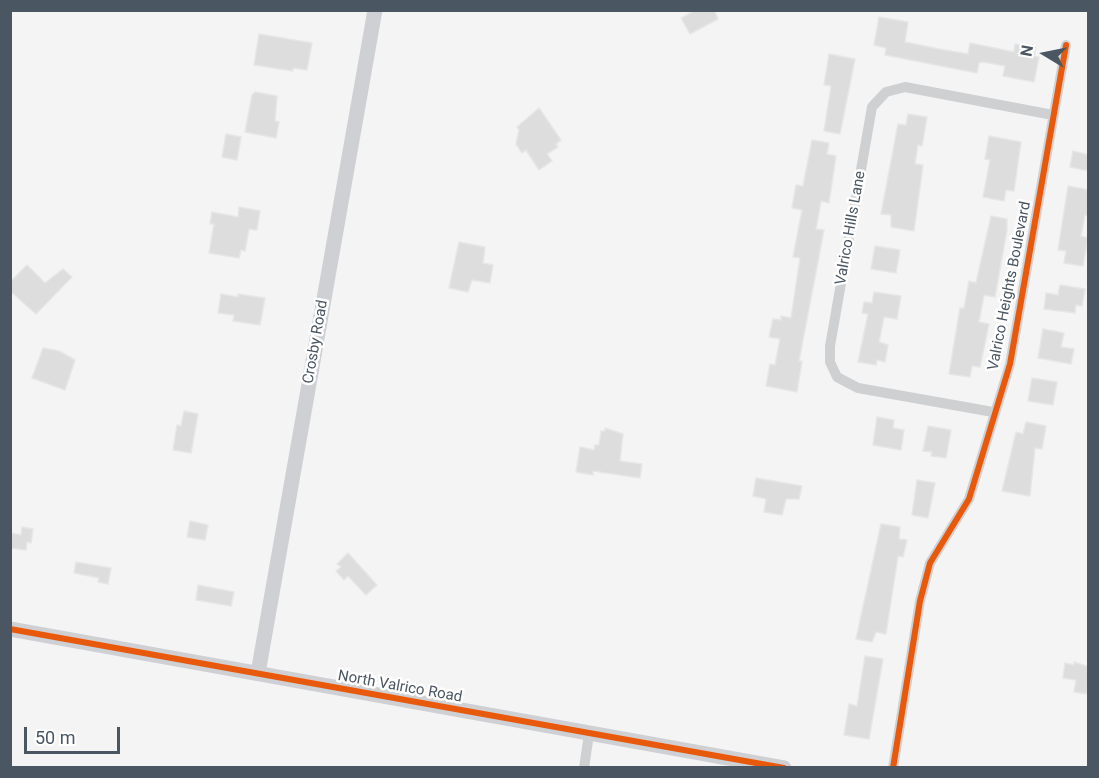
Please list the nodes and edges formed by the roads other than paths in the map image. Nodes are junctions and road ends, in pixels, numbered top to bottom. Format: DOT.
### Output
graph roads {
  1 [pos="375,10"];
  2 [pos="1066,45"];
  3 [pos="1053,115"];
  4 [pos="993,412"];
  5 [pos="10,629"];
  6 [pos="258,673"];
  7 [pos="589,734"];
  8 [pos="759,765"];
  9 [pos="584,768"];
  10 [pos="784,768"];
  11 [pos="893,768"];
  1 -- 6 [label="street, Crosby Road"];
  2 -- 3 [label="street, Valrico Heights Boulevard"];
  3 -- 4 [label="street, Valrico Heights Boulevard"];
  3 -- 4 [label="street, Valrico Hills Lane"];
  4 -- 11 [label="street, Valrico Heights Boulevard"];
  5 -- 6 [label="street, North Valrico Road"];
  6 -- 7 [label="street, North Valrico Road"];
  7 -- 8 [label="street, North Valrico Road"];
  7 -- 9 [label="street"];
  8 -- 10 [label="street, North Valrico Road"];
}
